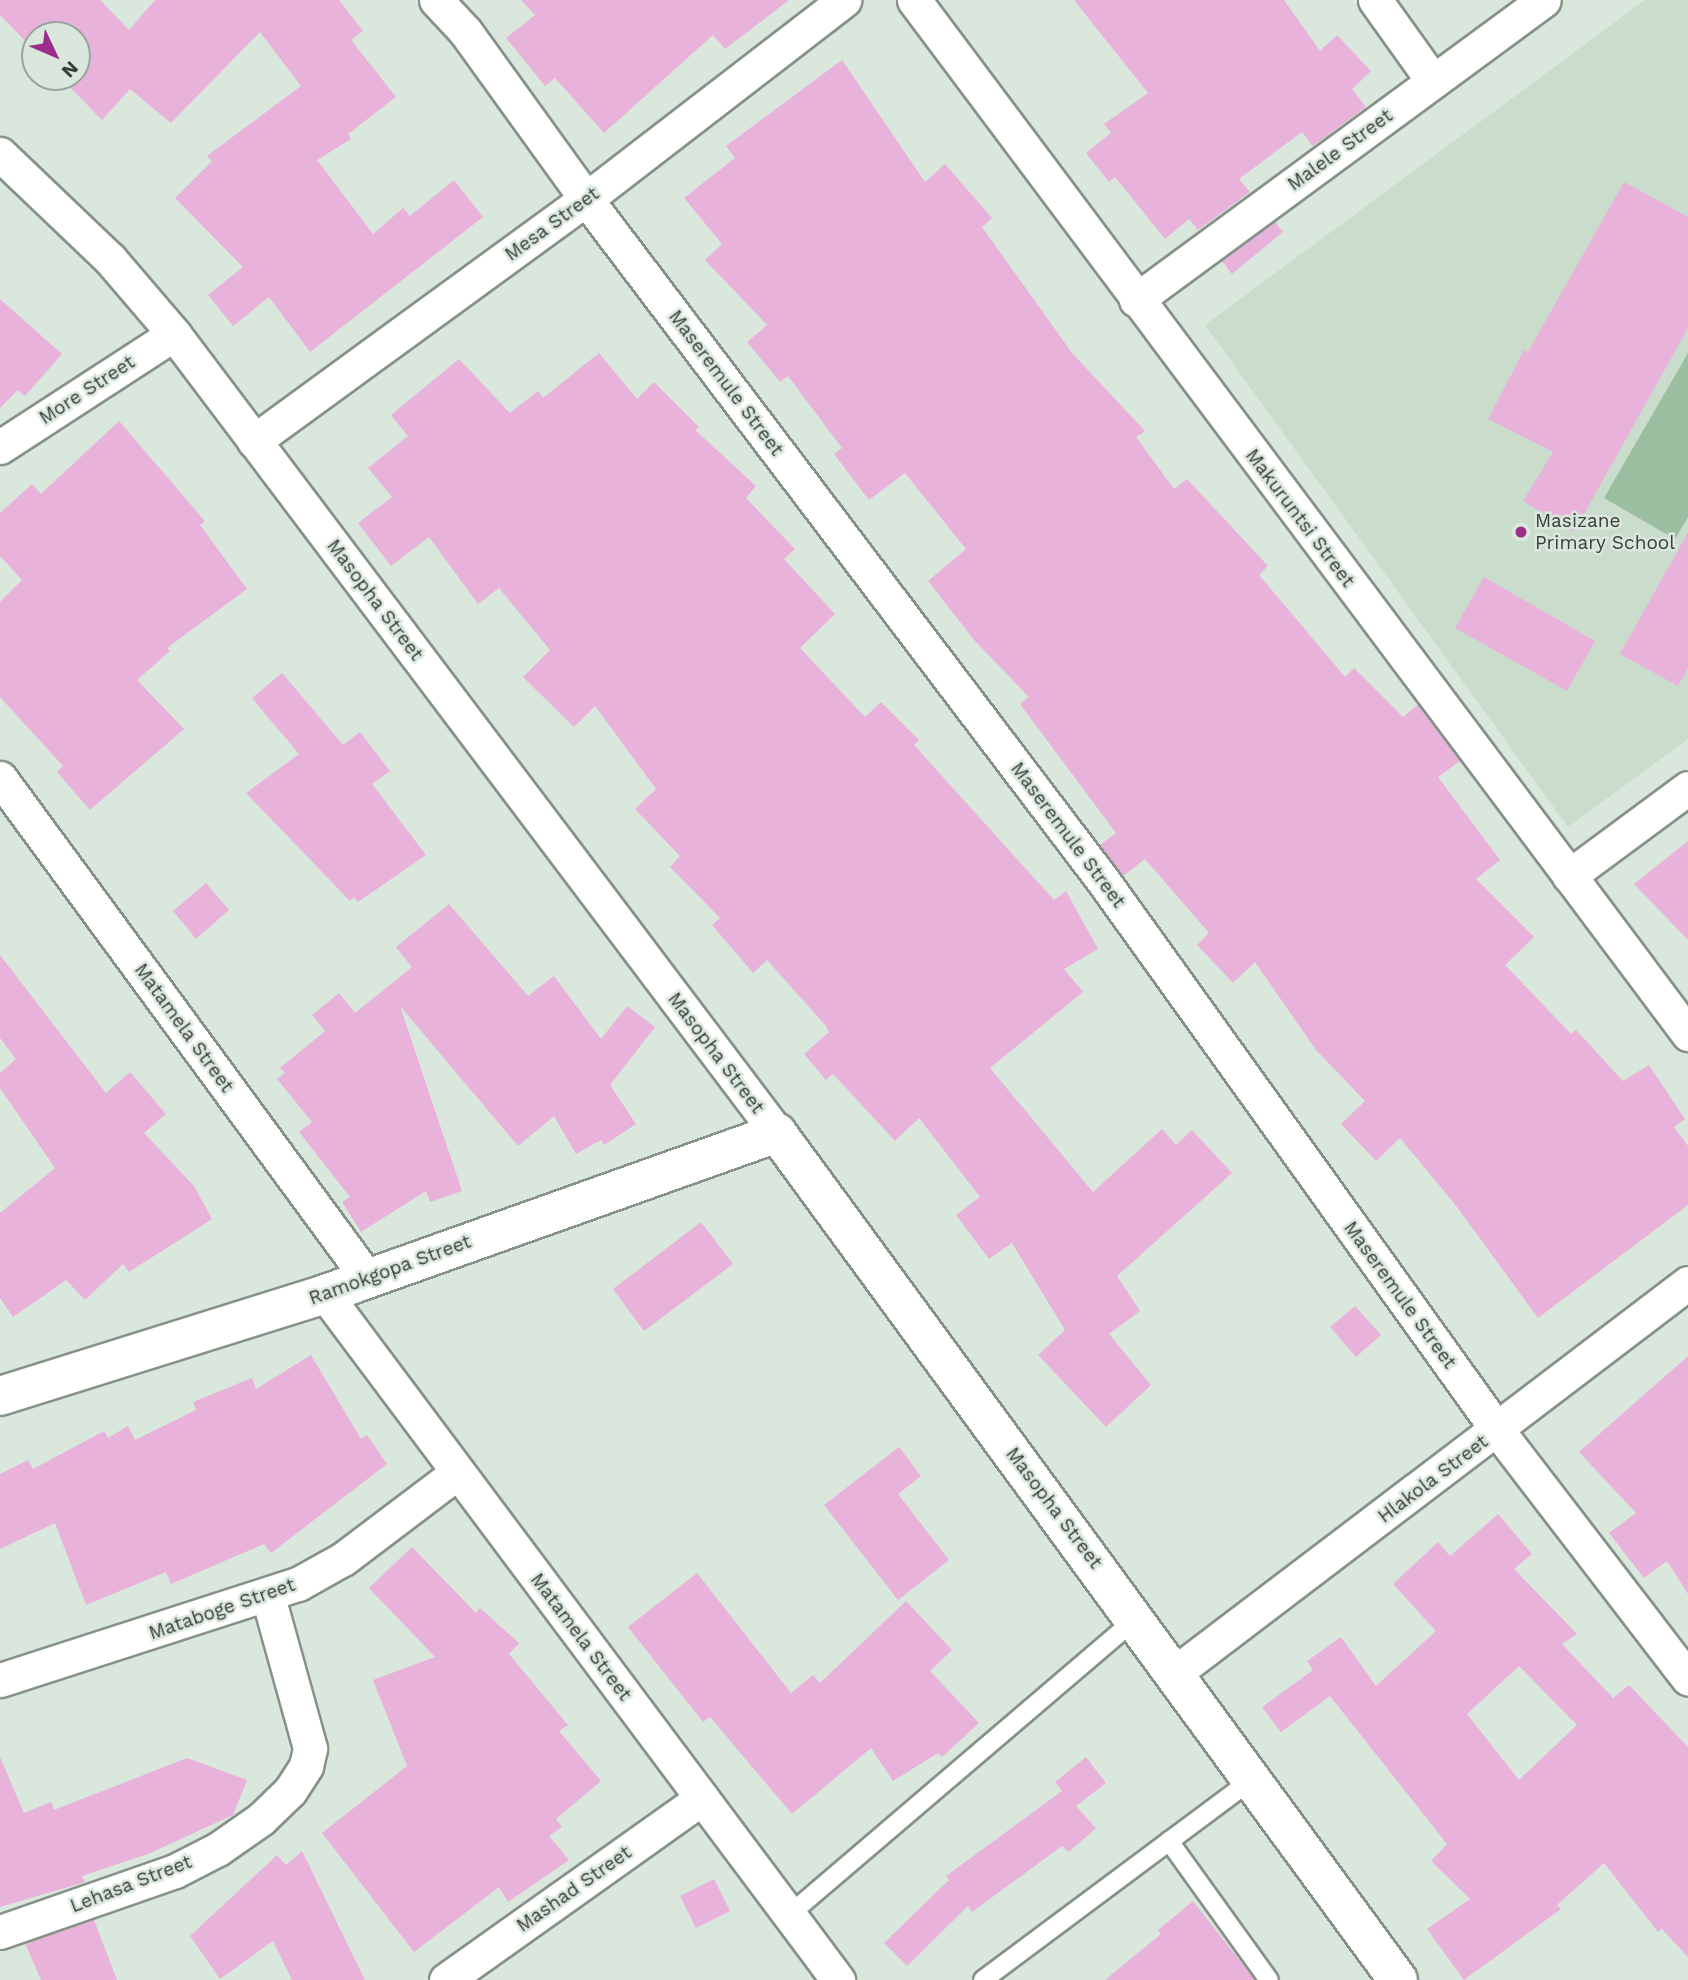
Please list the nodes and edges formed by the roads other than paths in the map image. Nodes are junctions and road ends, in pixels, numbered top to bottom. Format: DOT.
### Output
graph roads {
  1 [pos="436,0"];
  2 [pos="844,0"];
  3 [pos="914,0"];
  4 [pos="1375,0"];
  5 [pos="1544,0"];
  6 [pos="1433,81"];
  7 [pos="0,154"];
  8 [pos="586,199"];
  9 [pos="1136,300"];
  10 [pos="174,334"];
  11 [pos="254,441"];
  12 [pos="0,447"];
  13 [pos="0,778"];
  14 [pos="1688,788"];
  15 [pos="1569,876"];
  16 [pos="1688,1034"];
  17 [pos="777,1133"];
  18 [pos="368,1279"];
  19 [pos="1688,1283"];
  20 [pos="325,1294"];
  21 [pos="0,1396"];
  22 [pos="1498,1431"];
  23 [pos="458,1472"];
  24 [pos="268,1597"];
  25 [pos="1136,1619"];
  26 [pos="1176,1672"];
  27 [pos="1688,1679"];
  28 [pos="0,1680"];
  29 [pos="1253,1779"];
  30 [pos="702,1798"];
  31 [pos="1169,1841"];
  32 [pos="789,1915"];
  33 [pos="0,1932"];
  34 [pos="446,1980"];
  35 [pos="838,1980"];
  36 [pos="983,1980"];
  37 [pos="1269,1980"];
  38 [pos="1398,1980"];
  1 -- 8 [label="street, Maseremule Street"];
  2 -- 8 [label="street, Mesa Street"];
  3 -- 9 [label="street, Makuruntsi Street"];
  4 -- 6 [label="street"];
  5 -- 6 [label="street, Malele Street"];
  6 -- 9 [label="street, Malele Street"];
  7 -- 10 [label="street, Masopha Street"];
  8 -- 11 [label="street, Mesa Street"];
  8 -- 22 [label="street, Maseremule Street"];
  9 -- 15 [label="street, Makuruntsi Street"];
  10 -- 11 [label="street, Masopha Street"];
  10 -- 12 [label="street, More Street"];
  11 -- 17 [label="street, Masopha Street"];
  13 -- 18 [label="street, Matamela Street"];
  14 -- 15 [label="street"];
  15 -- 16 [label="street, Makuruntsi Street"];
  17 -- 18 [label="street, Ramokgopa Street"];
  17 -- 25 [label="street, Masopha Street"];
  18 -- 20 [label="street, Ramokgopa Street"];
  19 -- 22 [label="street, Hlakola Street"];
  20 -- 21 [label="street, Ramokgopa Street"];
  20 -- 23 [label="street, Matamela Street"];
  22 -- 26 [label="street, Hlakola Street"];
  22 -- 27 [label="street, Maseremule Street"];
  23 -- 24 [label="street, Mataboge Street"];
  23 -- 30 [label="street, Matamela Street"];
  24 -- 28 [label="street, Mataboge Street"];
  24 -- 33 [label="street, Lehasa Street"];
  25 -- 26 [label="street, Masopha Street"];
  25 -- 32 [label="lane"];
  26 -- 29 [label="street, Masopha Street"];
  29 -- 31 [label="lane"];
  29 -- 38 [label="street, Masopha Street"];
  30 -- 32 [label="street, Matamela Street"];
  30 -- 34 [label="street, Mashad Street"];
  31 -- 36 [label="lane"];
  31 -- 37 [label="lane"];
  32 -- 35 [label="street, Matamela Street"];
}
